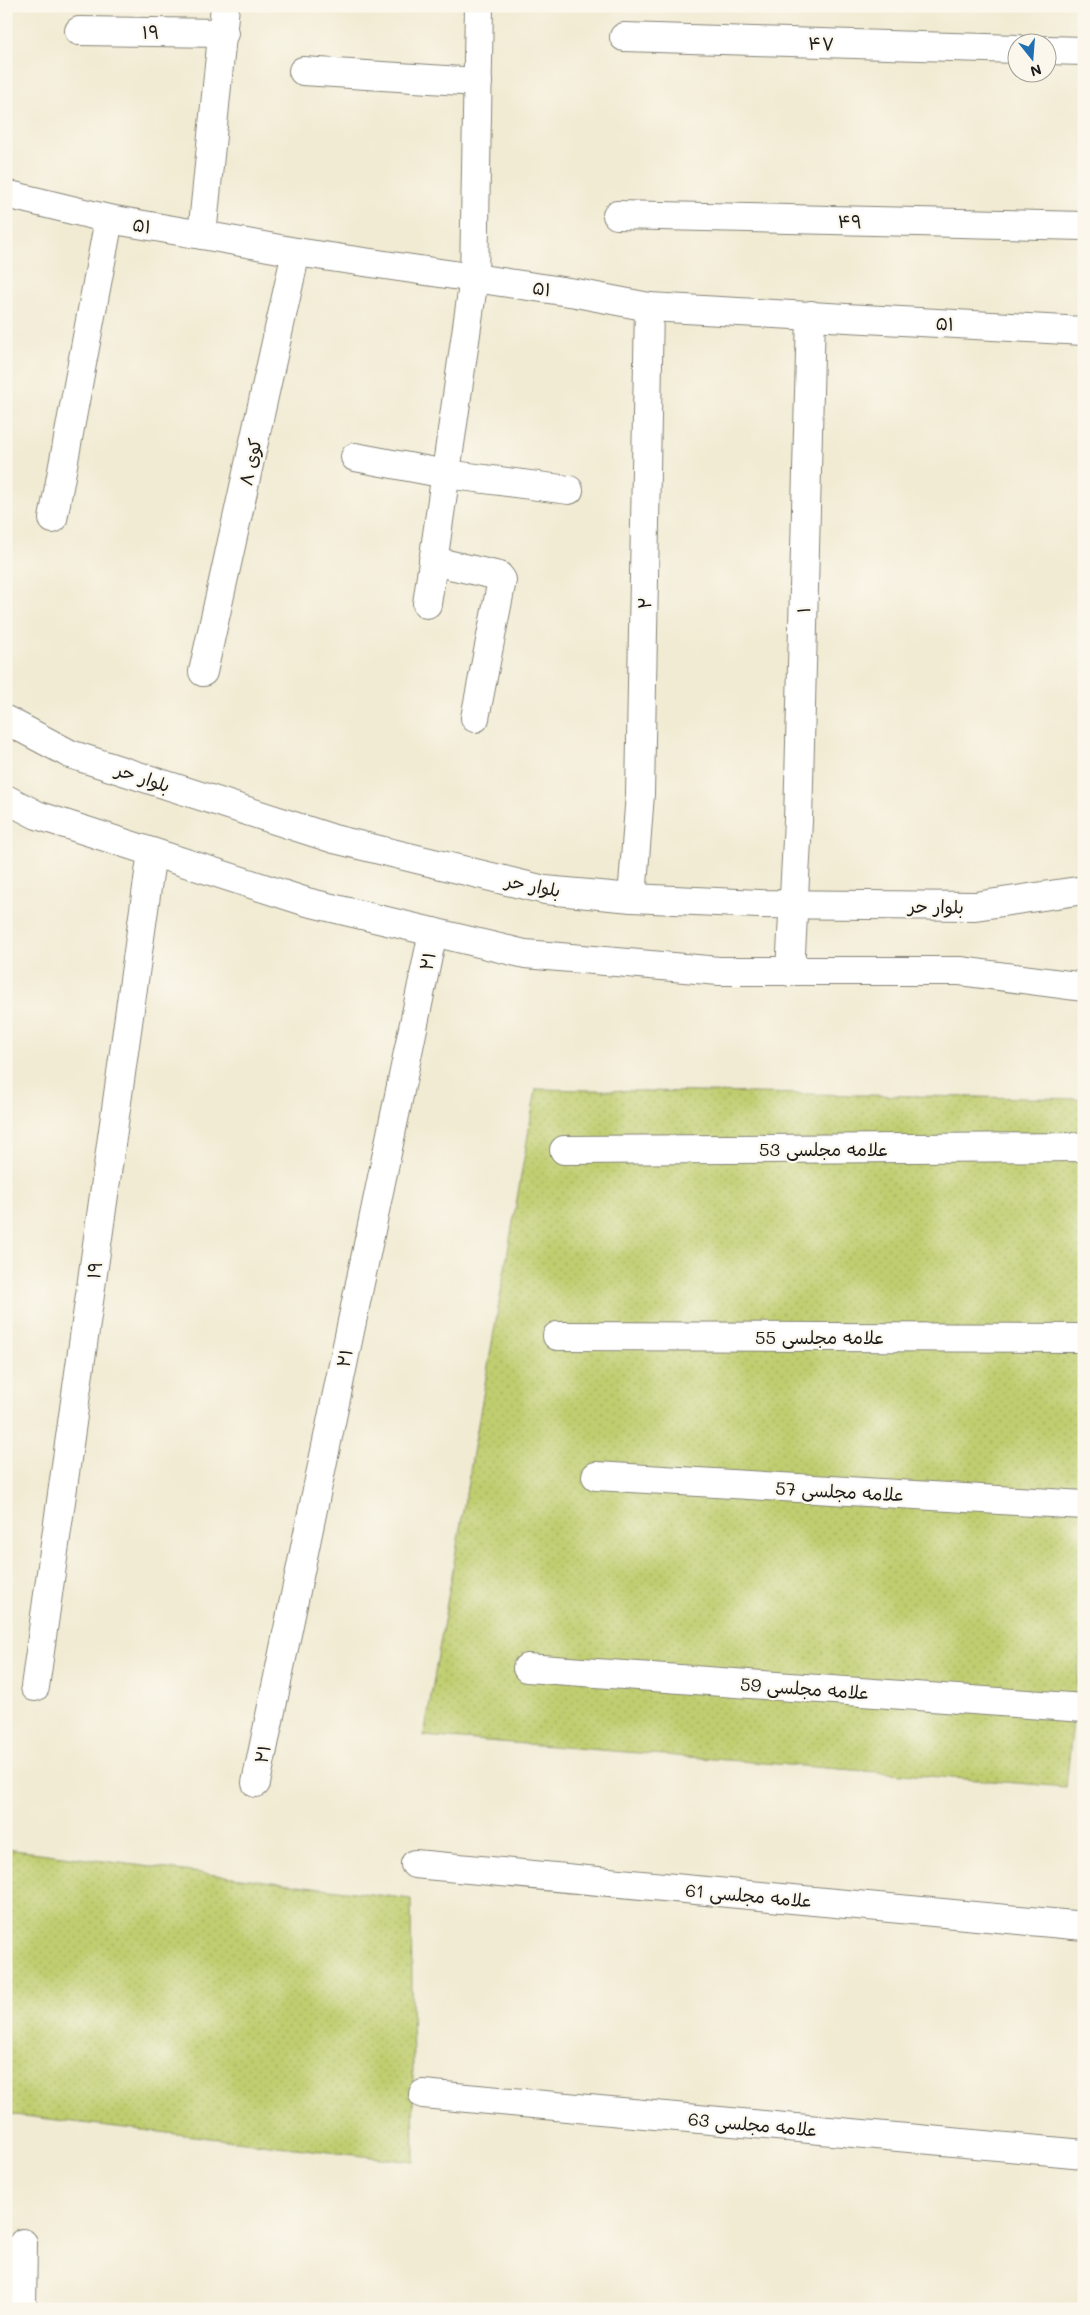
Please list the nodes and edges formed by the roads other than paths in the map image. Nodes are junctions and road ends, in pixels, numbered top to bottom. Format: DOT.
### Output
graph roads {
  1 [pos="479,6"];
  2 [pos="224,19"];
  3 [pos="79,31"];
  4 [pos="624,37"];
  5 [pos="1008,49"];
  6 [pos="1058,50"];
  7 [pos="1084,51"];
  8 [pos="303,71"];
  9 [pos="478,82"];
  10 [pos="6,194"];
  11 [pos="617,215"];
  12 [pos="110,219"];
  13 [pos="1084,226"];
  14 [pos="202,236"];
  15 [pos="296,252"];
  16 [pos="474,278"];
  17 [pos="649,308"];
  18 [pos="811,315"];
  19 [pos="1084,331"];
  20 [pos="355,457"];
  21 [pos="446,474"];
  22 [pos="569,490"];
  23 [pos="53,519"];
  24 [pos="433,561"];
  25 [pos="426,604"];
  26 [pos="203,672"];
  27 [pos="475,718"];
  28 [pos="6,720"];
  29 [pos="6,799"];
  30 [pos="152,852"];
  31 [pos="1084,890"];
  32 [pos="632,898"];
  33 [pos="794,904"];
  34 [pos="433,932"];
  35 [pos="790,972"];
  36 [pos="1084,987"];
  37 [pos="1084,1147"];
  38 [pos="564,1150"];
  39 [pos="556,1336"];
  40 [pos="1084,1338"];
  41 [pos="596,1476"];
  42 [pos="1084,1505"];
  43 [pos="527,1668"];
  44 [pos="35,1687"];
  45 [pos="1084,1708"];
  46 [pos="256,1783"];
  47 [pos="415,1864"];
  48 [pos="1084,1926"];
  49 [pos="423,2094"];
  50 [pos="1084,2154"];
  51 [pos="23,2243"];
  52 [pos="22,2309"];
  1 -- 9 [label="street"];
  2 -- 3 [label="street, ۱۹"];
  2 -- 14 [label="street"];
  4 -- 5 [label="street, ۴۷"];
  6 -- 7 [label="street"];
  8 -- 9 [label="street"];
  9 -- 16 [label="street"];
  10 -- 12 [label="street, ۵۱"];
  11 -- 13 [label="street, ۴۹"];
  12 -- 14 [label="street, ۵۱"];
  12 -- 23 [label="street"];
  14 -- 15 [label="street, ۵۱"];
  15 -- 16 [label="street, ۵۱"];
  15 -- 26 [label="street, کوی ۸"];
  16 -- 17 [label="street, ۵۱"];
  16 -- 21 [label="street"];
  17 -- 18 [label="street, ۵۱"];
  17 -- 32 [label="street, ۲"];
  18 -- 19 [label="street, ۵۱"];
  18 -- 33 [label="street, ۱"];
  20 -- 21 [label="street"];
  21 -- 22 [label="street"];
  21 -- 24 [label="street"];
  24 -- 25 [label="street"];
  24 -- 27 [label="street"];
  28 -- 32 [label="street, بلوار حر"];
  29 -- 30 [label="street"];
  30 -- 34 [label="street"];
  30 -- 44 [label="street, ۱۹"];
  31 -- 33 [label="street, بلوار حر"];
  32 -- 33 [label="street, بلوار حر"];
  33 -- 35 [label="street, ۱"];
  34 -- 35 [label="street"];
  34 -- 46 [label="street, ۲۱"];
  35 -- 36 [label="street"];
  37 -- 38 [label="street, علامه مجلسی 53"];
  39 -- 40 [label="street, علامه مجلسی 55"];
  41 -- 42 [label="street, علامه مجلسی 57"];
  43 -- 45 [label="street, علامه مجلسی 59"];
  47 -- 48 [label="street, علامه مجلسی 61"];
  49 -- 50 [label="street, علامه مجلسی 63"];
  51 -- 52 [label="street"];
}
